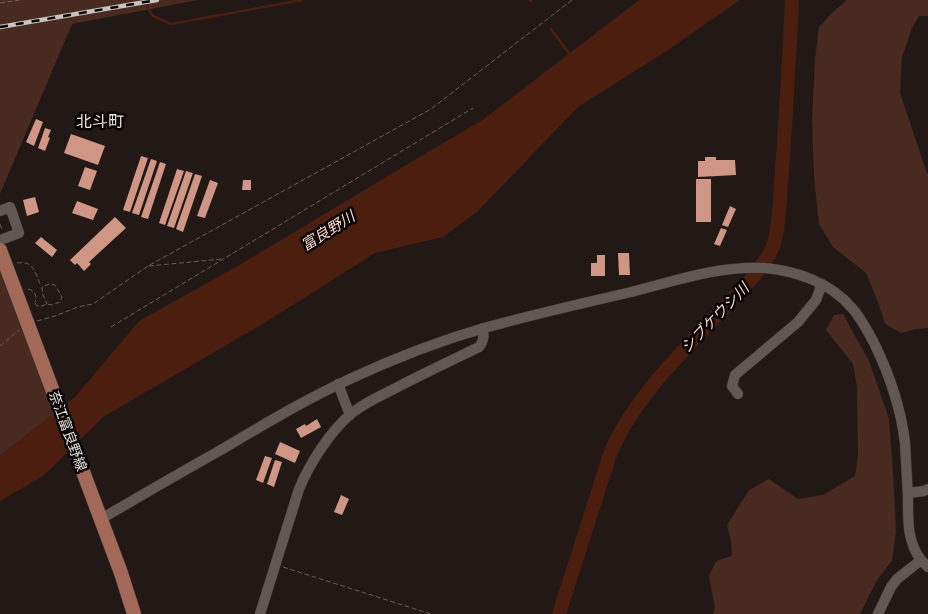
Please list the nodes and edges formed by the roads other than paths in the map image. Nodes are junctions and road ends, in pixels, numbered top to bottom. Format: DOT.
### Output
graph roads {
  1 [pos="0,211"];
  2 [pos="0,240"];
  3 [pos="0,250"];
  4 [pos="822,284"];
  5 [pos="483,328"];
  6 [pos="338,384"];
  7 [pos="738,394"];
  8 [pos="350,414"];
  9 [pos="928,489"];
  10 [pos="908,494"];
  11 [pos="101,519"];
  12 [pos="924,564"];
  13 [pos="134,614"];
  14 [pos="260,614"];
  15 [pos="878,614"];
  1 -- 2 [label="street"];
  3 -- 11 [label="main road, 奈江富良野線"];
  4 -- 5 [label="street"];
  4 -- 7 [label="street"];
  4 -- 10 [label="street"];
  5 -- 6 [label="street"];
  5 -- 8 [label="street"];
  6 -- 8 [label="street"];
  6 -- 11 [label="street"];
  8 -- 14 [label="street"];
  9 -- 10 [label="street"];
  10 -- 12 [label="street"];
  11 -- 13 [label="main road, 奈江富良野線"];
  12 -- 15 [label="street"];
}
